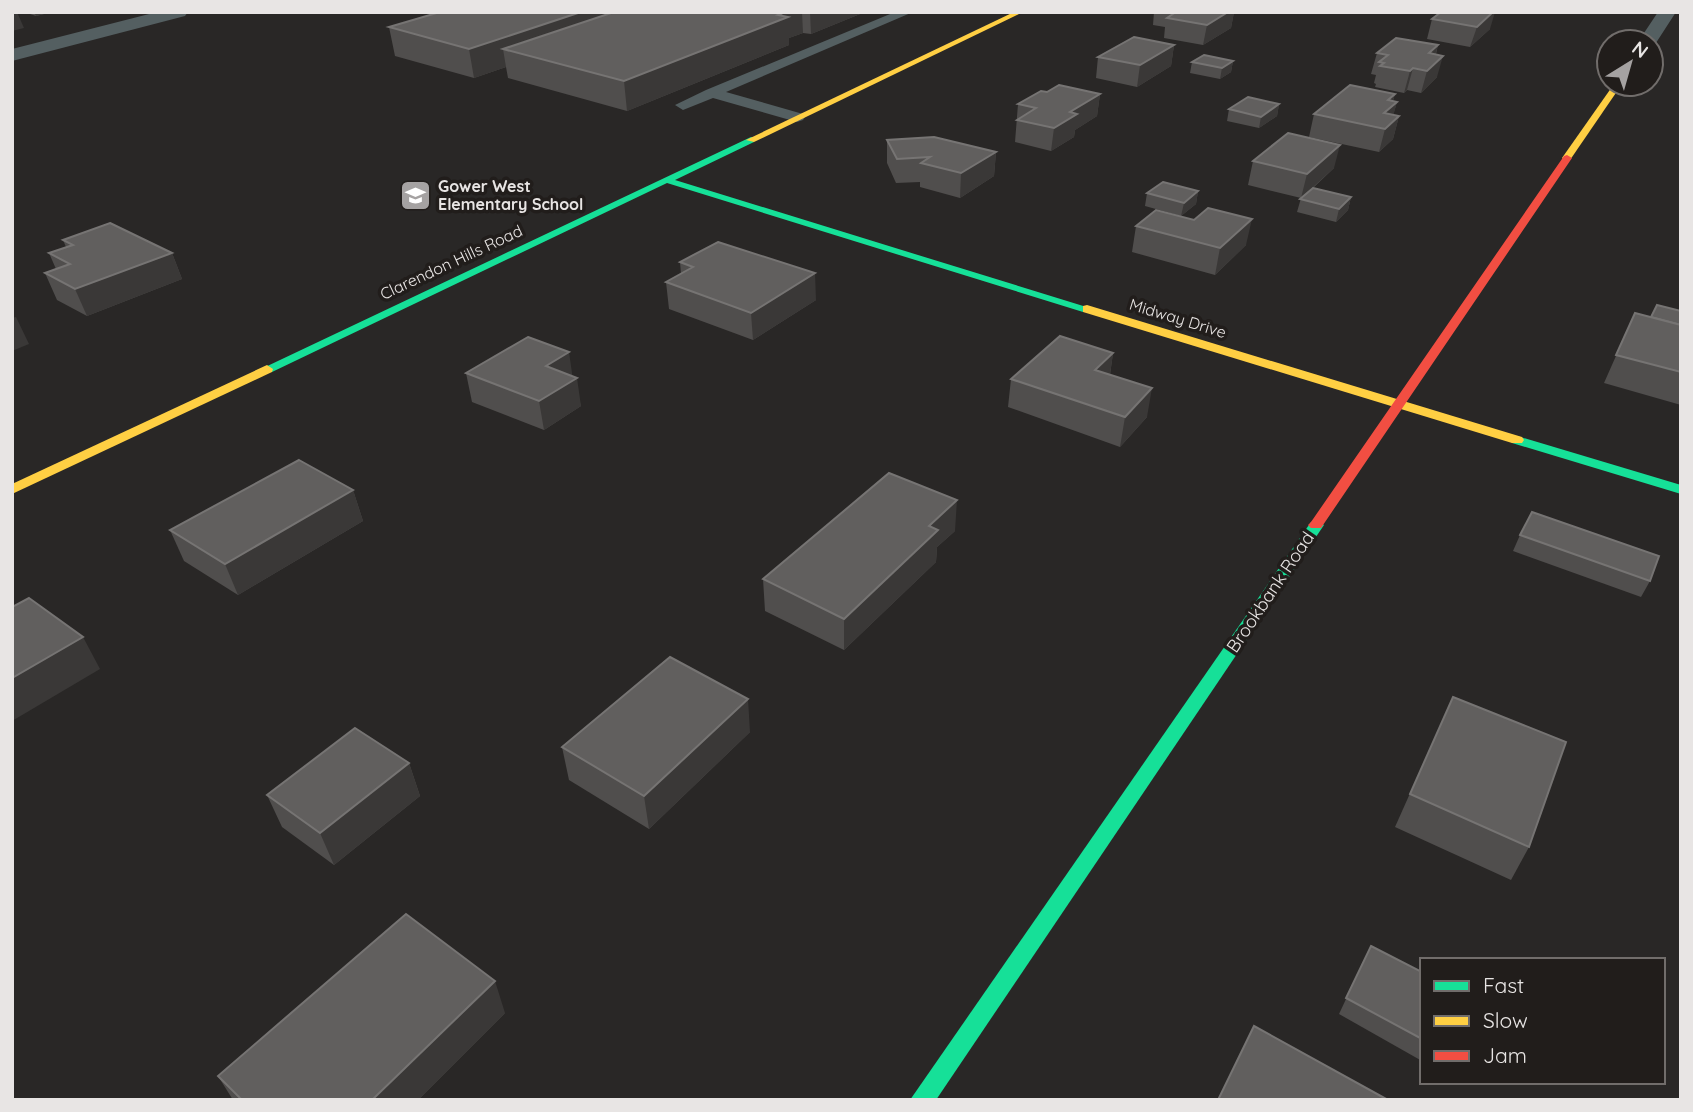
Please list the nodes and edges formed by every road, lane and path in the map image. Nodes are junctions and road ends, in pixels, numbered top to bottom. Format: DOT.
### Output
graph roads {
  1 [pos="179,12"];
  2 [pos="907,12"];
  3 [pos="1020,12"];
  4 [pos="1667,12"];
  5 [pos="1656,28"];
  6 [pos="12,55"];
  7 [pos="711,93"];
  8 [pos="1608,98"];
  9 [pos="683,105"];
  10 [pos="797,117"];
  11 [pos="666,180"];
  12 [pos="1400,404"];
  13 [pos="12,490"];
  14 [pos="1681,490"];
  15 [pos="922,1100"];
  1 -- 6 [label="street"];
  2 -- 7 [label="lane"];
  3 -- 10 [label="street, Clarendon Hills Road"];
  4 -- 5 [label="street"];
  7 -- 9 [label="lane"];
  7 -- 10 [label="lane"];
  8 -- 12 [label="street, Brookbank Road"];
  10 -- 11 [label="street, Clarendon Hills Road"];
  11 -- 12 [label="street, Midway Drive"];
  11 -- 13 [label="street, Clarendon Hills Road"];
  12 -- 14 [label="street, Midway Drive"];
  12 -- 15 [label="street, Brookbank Road"];
}
